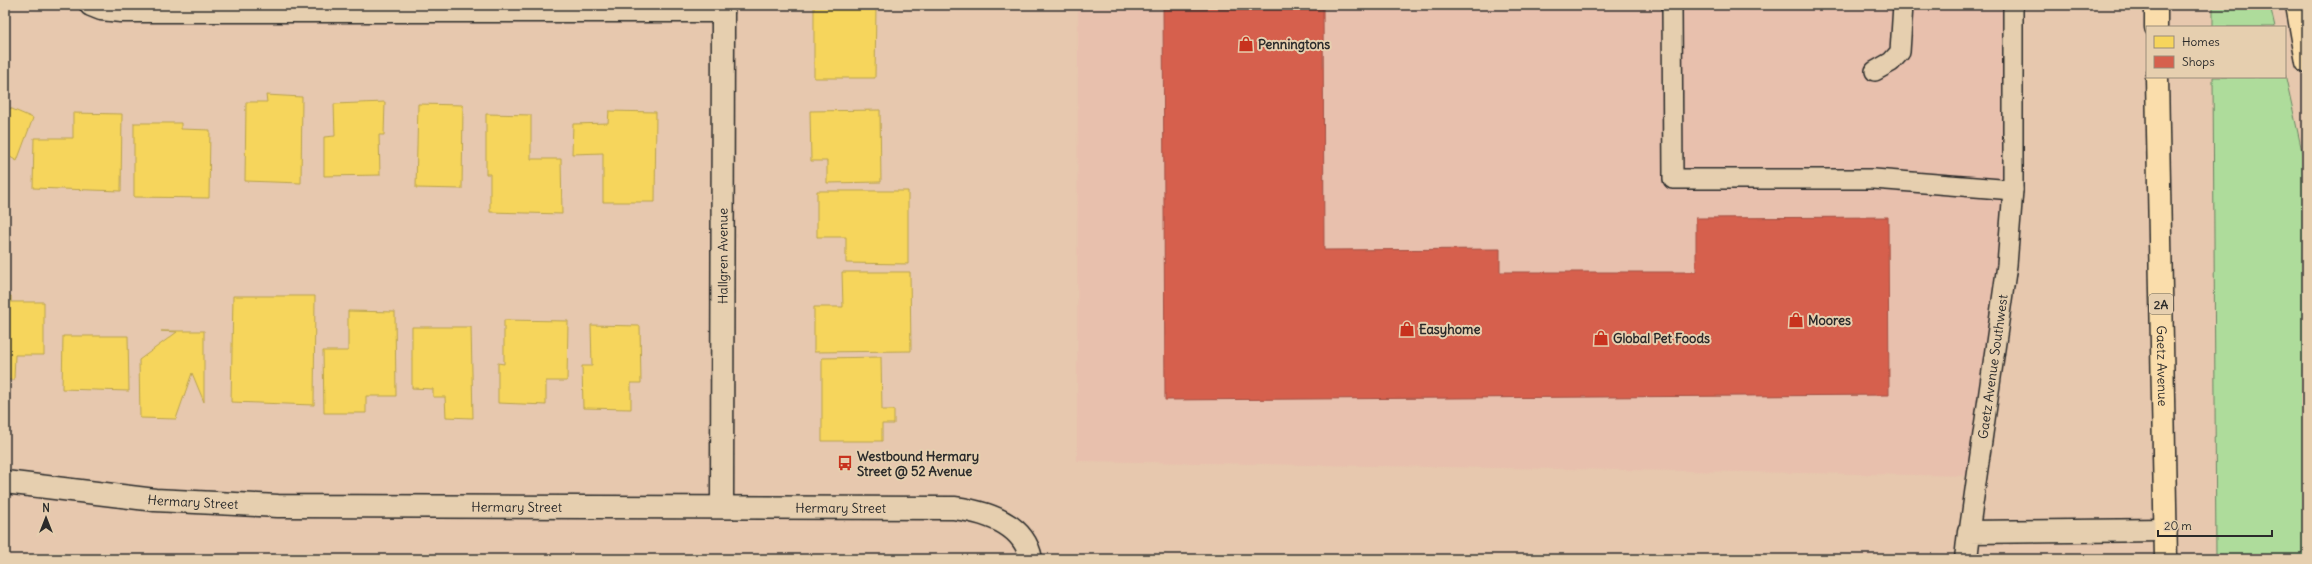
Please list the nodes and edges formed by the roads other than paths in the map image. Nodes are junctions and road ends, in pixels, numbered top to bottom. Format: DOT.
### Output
graph roads {
  1 [pos="91,5"];
  2 [pos="1672,5"];
  3 [pos="1903,5"];
  4 [pos="2013,5"];
  5 [pos="2156,5"];
  6 [pos="2297,5"];
  7 [pos="723,8"];
  8 [pos="2156,26"];
  9 [pos="2307,62"];
  10 [pos="1875,71"];
  11 [pos="2157,78"];
  12 [pos="2013,190"];
  13 [pos="5,482"];
  14 [pos="722,506"];
  15 [pos="2166,530"];
  16 [pos="1969,532"];
  17 [pos="1031,559"];
  18 [pos="1966,559"];
  19 [pos="2166,559"];
  1 -- 7 [label="street"];
  2 -- 12 [label="lane"];
  3 -- 10 [label="lane"];
  4 -- 12 [label="lane, Gaetz Avenue Southwest"];
  5 -- 8 [label="main road"];
  6 -- 9 [label="main road"];
  7 -- 14 [label="street, Hallgren Avenue"];
  11 -- 15 [label="main road, Gaetz Avenue / 2A"];
  12 -- 16 [label="lane, Gaetz Avenue Southwest"];
  13 -- 14 [label="street, Hermary Street"];
  14 -- 17 [label="street, Hermary Street"];
  15 -- 16 [label="street"];
  15 -- 19 [label="main road, Gaetz Avenue / 2A"];
  16 -- 18 [label="street"];
}
